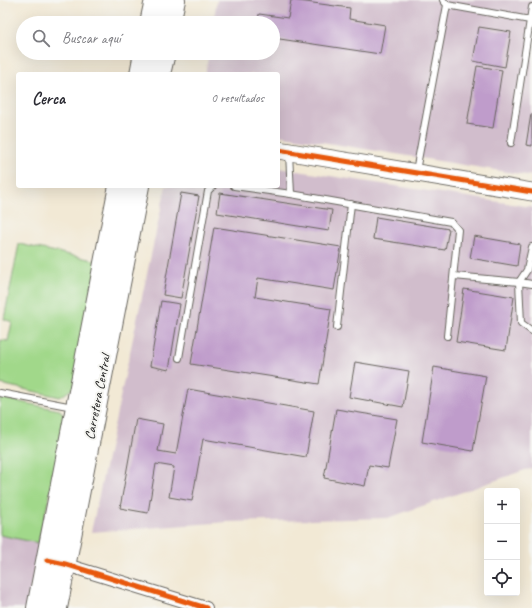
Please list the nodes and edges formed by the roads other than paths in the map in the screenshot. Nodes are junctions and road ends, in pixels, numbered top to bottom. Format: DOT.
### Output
graph roads {
  1 [pos="156,0"];
  2 [pos="174,0"];
  3 [pos="445,2"];
  4 [pos="532,7"];
  5 [pos="153,16"];
  6 [pos="171,16"];
  7 [pos="530,20"];
  8 [pos="144,60"];
  9 [pos="163,60"];
  10 [pos="141,72"];
  11 [pos="160,72"];
  12 [pos="511,143"];
  13 [pos="283,151"];
  14 [pos="416,173"];
  15 [pos="120,188"];
  16 [pos="138,188"];
  17 [pos="211,188"];
  18 [pos="248,188"];
  19 [pos="532,192"];
  20 [pos="291,194"];
  21 [pos="351,204"];
  22 [pos="532,247"];
  23 [pos="454,276"];
  24 [pos="519,282"];
  25 [pos="532,284"];
  26 [pos="336,327"];
  27 [pos="532,331"];
  28 [pos="447,336"];
  29 [pos="179,358"];
  30 [pos="0,393"];
  31 [pos="85,409"];
  32 [pos="56,562"];
  33 [pos="38,608"];
  34 [pos="56,608"];
  35 [pos="206,608"];
  1 -- 5 [label="highway"];
  2 -- 6 [label="highway"];
  3 -- 7 [label="lane"];
  3 -- 14 [label="lane"];
  4 -- 7 [label="lane"];
  7 -- 12 [label="lane"];
  8 -- 10 [label="highway"];
  9 -- 11 [label="highway"];
  13 -- 14 [label="street"];
  13 -- 20 [label="lane"];
  14 -- 19 [label="street"];
  15 -- 31 [label="highway, Carretera Central"];
  16 -- 31 [label="highway, Carretera Central"];
  17 -- 29 [label="lane"];
  18 -- 20 [label="lane"];
  20 -- 21 [label="lane"];
  21 -- 23 [label="lane"];
  21 -- 26 [label="lane"];
  22 -- 24 [label="lane"];
  23 -- 24 [label="lane"];
  23 -- 28 [label="lane"];
  24 -- 25 [label="lane"];
  24 -- 27 [label="lane"];
  30 -- 31 [label="lane"];
  31 -- 32 [label="highway, Carretera Central"];
  32 -- 33 [label="highway, Carretera Central"];
  32 -- 34 [label="highway, Carretera Central"];
  32 -- 35 [label="street"];
}
